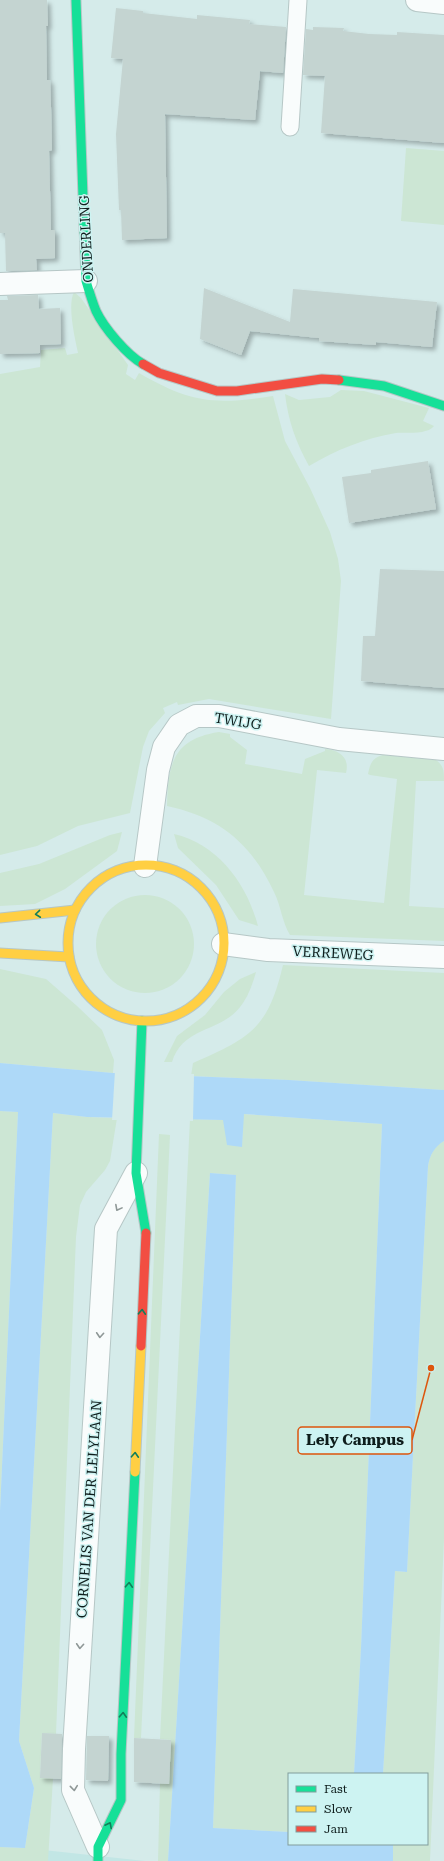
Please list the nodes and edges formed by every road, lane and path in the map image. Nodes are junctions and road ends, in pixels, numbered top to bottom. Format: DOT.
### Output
graph roads {
  1 [pos="76,0"];
  2 [pos="298,0"];
  3 [pos="417,0"];
  4 [pos="444,3"];
  5 [pos="290,127"];
  6 [pos="86,281"];
  7 [pos="0,284"];
  8 [pos="444,406"];
  9 [pos="444,749"];
  10 [pos="145,866"];
  11 [pos="75,910"];
  12 [pos="0,918"];
  13 [pos="223,944"];
  14 [pos="0,953"];
  15 [pos="69,957"];
  16 [pos="444,957"];
  17 [pos="142,1020"];
  18 [pos="136,1173"];
  19 [pos="98,1854"];
  1 -- 6 [label="street, ONDERLING"];
  2 -- 5 [label="lane"];
  3 -- 4 [label="street"];
  6 -- 7 [label="street"];
  6 -- 8 [label="street, ONDERLING"];
  9 -- 10 [label="street, TWIJG"];
  10 -- 11 [label="street"];
  10 -- 13 [label="street"];
  11 -- 12 [label="street, one-way"];
  11 -- 15 [label="street"];
  13 -- 16 [label="street, VERREWEG"];
  13 -- 17 [label="street"];
  14 -- 15 [label="street"];
  15 -- 17 [label="street"];
  17 -- 18 [label="street, CORNELIS VAN DER LELYLAAN"];
  19 -- 18 [label="street, CORNELIS VAN DER LELYLAAN, one-way"];
  18 -- 19 [label="street, CORNELIS VAN DER LELYLAAN, one-way"];
}
